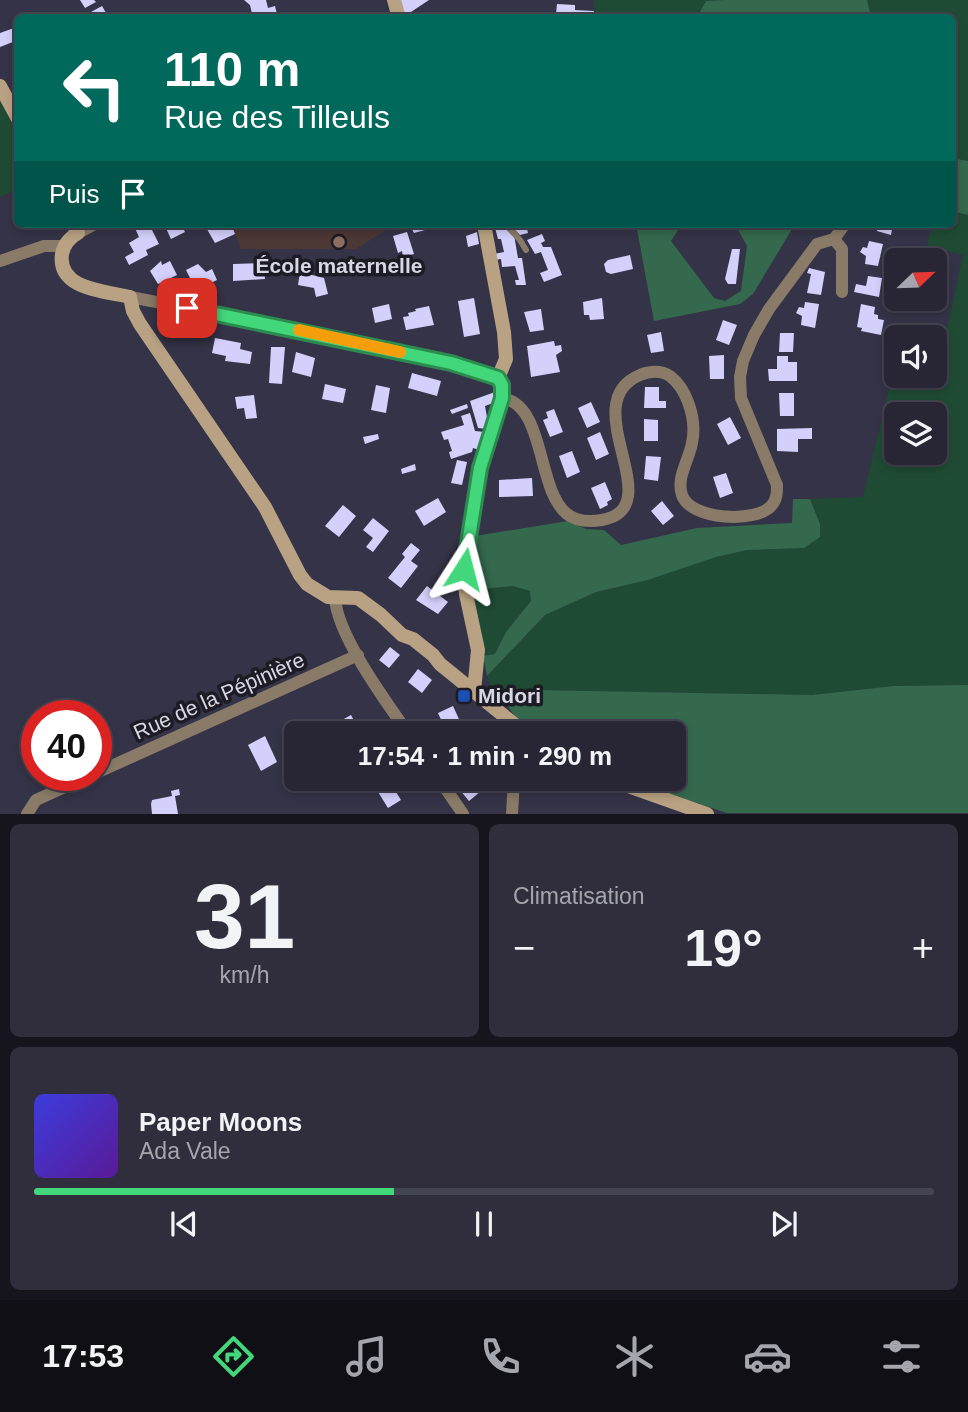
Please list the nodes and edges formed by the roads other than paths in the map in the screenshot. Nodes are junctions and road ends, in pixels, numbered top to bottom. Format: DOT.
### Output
graph roads {
  1 [pos="0,86"];
  2 [pos="14,111"];
  3 [pos="76,228"];
  4 [pos="485,228"];
  5 [pos="509,228"];
  6 [pos="842,228"];
  7 [pos="834,239"];
  8 [pos="64,246"];
  9 [pos="526,250"];
  10 [pos="0,261"];
  11 [pos="842,292"];
  12 [pos="130,297"];
  13 [pos="498,378"];
  14 [pos="502,398"];
  15 [pos="335,598"];
  16 [pos="358,655"];
  17 [pos="474,691"];
  18 [pos="400,721"];
  19 [pos="507,721"];
  20 [pos="112,766"];
  21 [pos="56,791"];
  22 [pos="447,791"];
  23 [pos="513,791"];
  24 [pos="642,791"];
  25 [pos="27,812"];
  26 [pos="463,814"];
  27 [pos="512,814"];
  28 [pos="707,814"];
  1 -- 2 [label="street"];
  3 -- 8 [label="street"];
  4 -- 13 [label="street"];
  5 -- 9 [label="lane"];
  6 -- 7 [label="street"];
  7 -- 11 [label="street"];
  7 -- 14 [label="street"];
  8 -- 10 [label="street"];
  8 -- 12 [label="street"];
  12 -- 13 [label="street"];
  12 -- 15 [label="street"];
  13 -- 14 [label="street"];
  14 -- 17 [label="street"];
  15 -- 16 [label="street"];
  15 -- 17 [label="street"];
  16 -- 18 [label="street"];
  16 -- 20 [label="street, Rue de la Pépinière"];
  17 -- 19 [label="street"];
  21 -- 25 [label="street"];
  22 -- 26 [label="street"];
  23 -- 27 [label="street"];
  24 -- 28 [label="street"];
}
